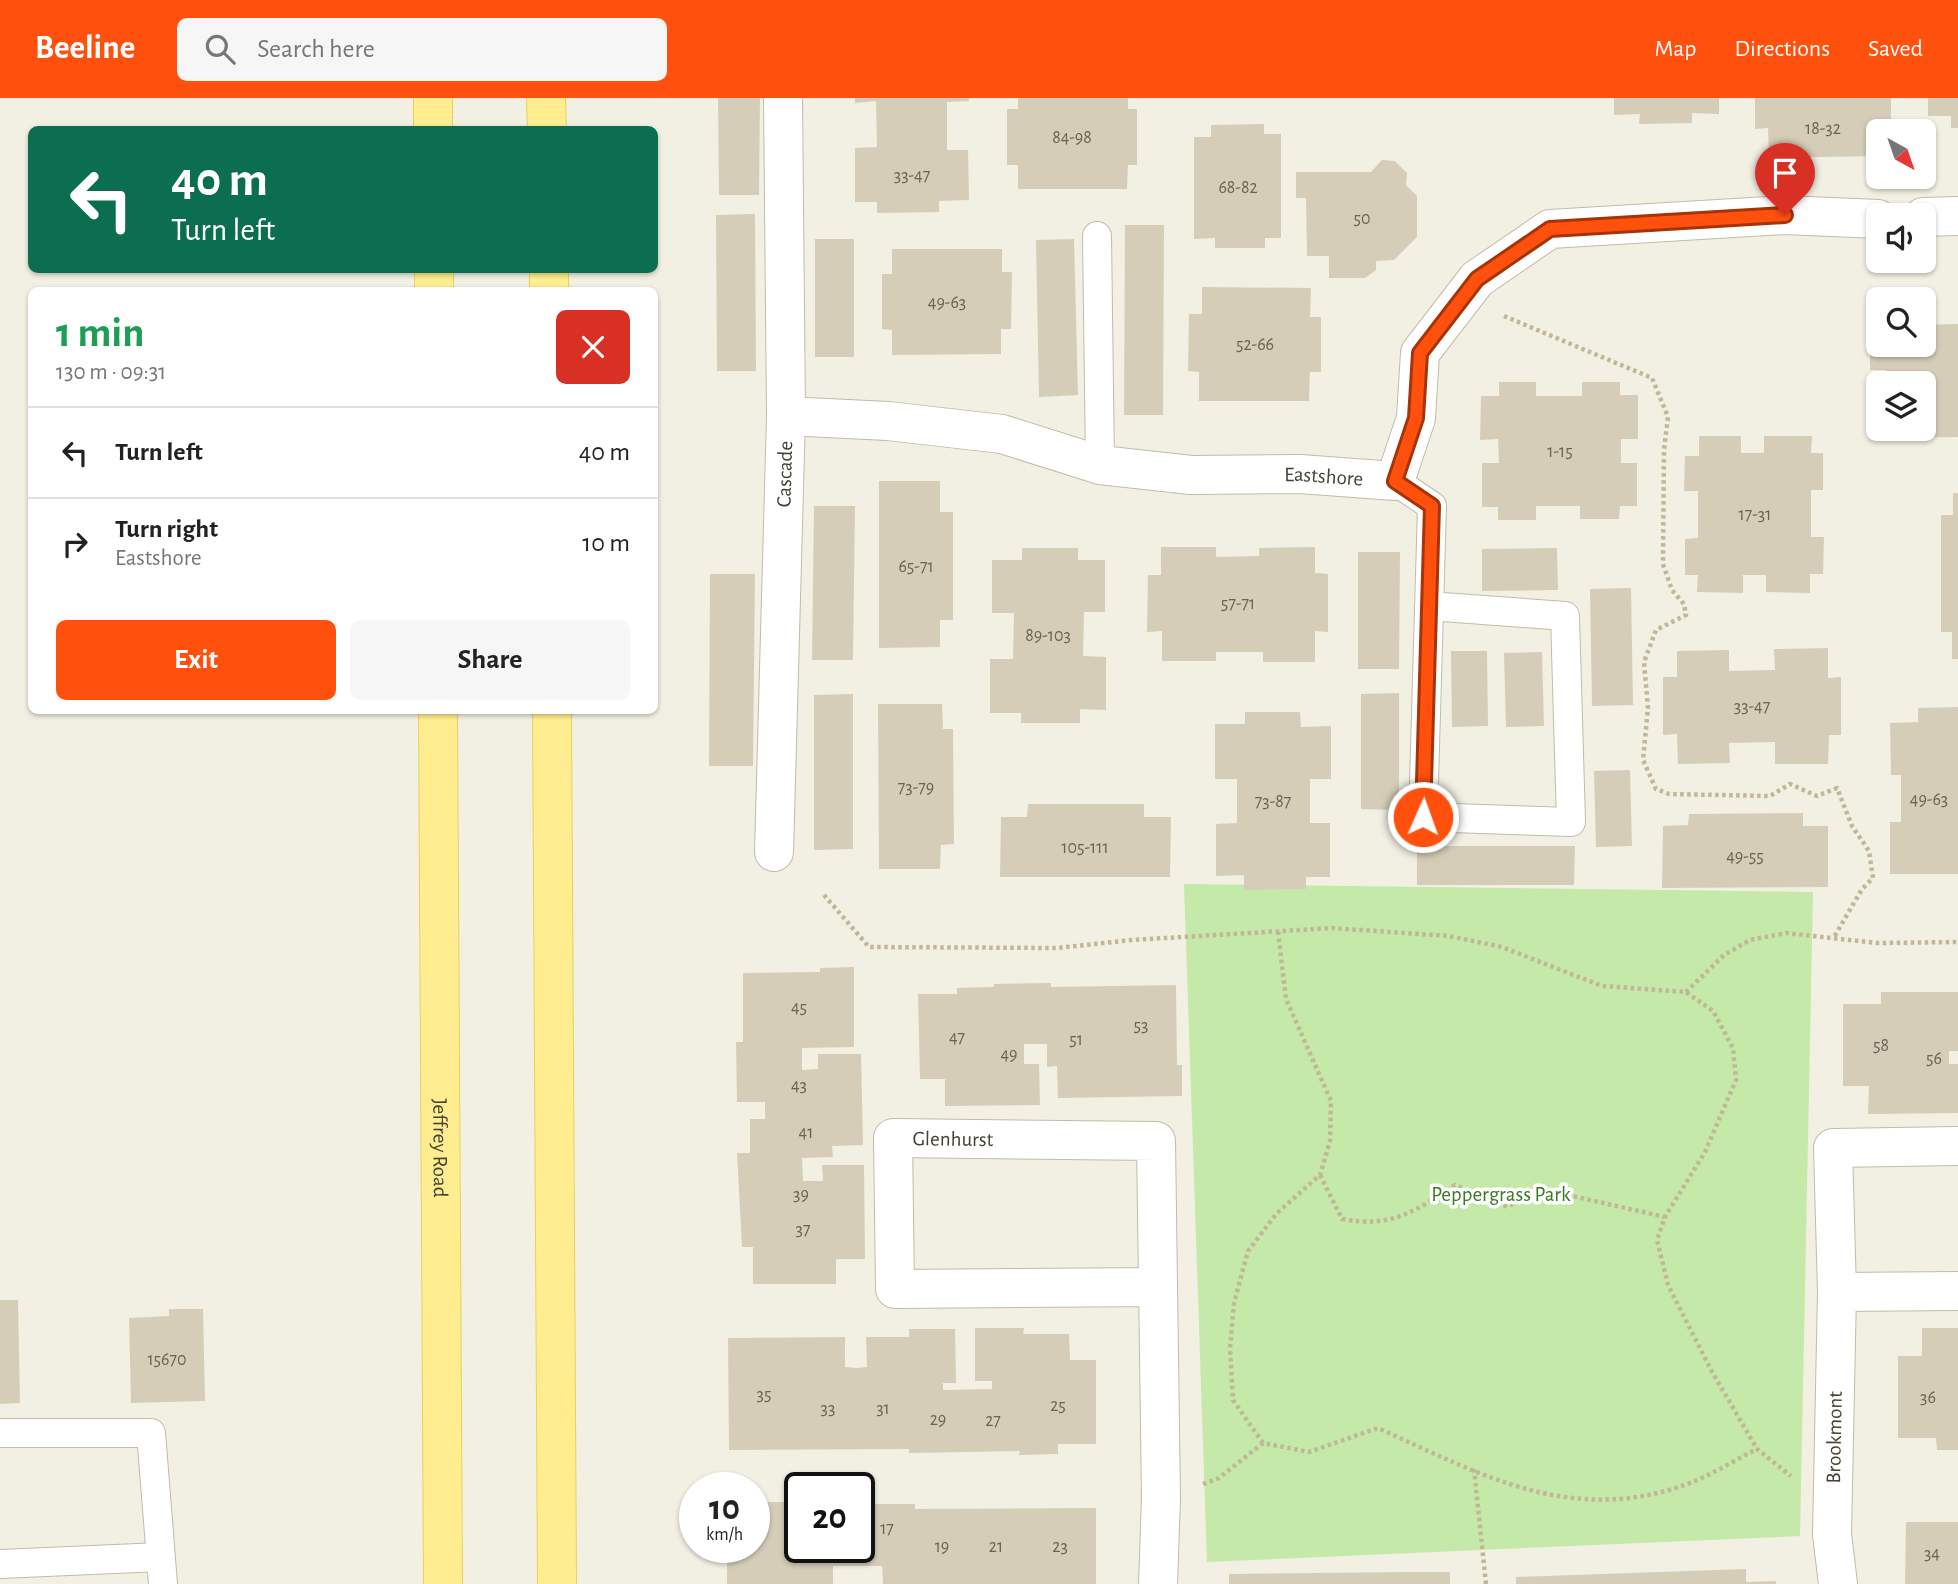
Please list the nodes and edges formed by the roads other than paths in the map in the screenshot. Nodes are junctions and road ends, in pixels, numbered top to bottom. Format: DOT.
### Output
graph roads {
  1 [pos="433,98"];
  2 [pos="547,98"];
  3 [pos="783,98"];
  4 [pos="433,126"];
  5 [pos="547,126"];
  6 [pos="1958,216"];
  7 [pos="1936,217"];
  8 [pos="1866,218"];
  9 [pos="1097,236"];
  10 [pos="786,415"];
  11 [pos="1100,465"];
  12 [pos="1395,481"];
  13 [pos="1429,606"];
  14 [pos="438,714"];
  15 [pos="552,714"];
  16 [pos="774,852"];
  17 [pos="1958,1146"];
  18 [pos="1158,1287"];
  19 [pos="1958,1291"];
  20 [pos="1837,1292"];
  21 [pos="0,1433"];
  22 [pos="0,1564"];
  23 [pos="162,1570"];
  24 [pos="443,1584"];
  25 [pos="557,1584"];
  26 [pos="1158,1584"];
  27 [pos="1839,1584"];
  1 -- 4 [label="main road"];
  2 -- 5 [label="main road"];
  3 -- 10 [label="street, Cascade"];
  6 -- 7 [label="street"];
  8 -- 12 [label="street, Eastshore"];
  9 -- 11 [label="lane"];
  10 -- 11 [label="street, Eastshore"];
  10 -- 16 [label="street, Cascade"];
  11 -- 12 [label="street, Eastshore"];
  12 -- 13 [label="lane"];
  13 -- 13 [label="lane"];
  14 -- 24 [label="main road, Jeffrey Road"];
  15 -- 25 [label="main road"];
  17 -- 20 [label="street, Brookmont"];
  18 -- 18 [label="street, Glenhurst"];
  18 -- 26 [label="street, Glenhurst"];
  19 -- 20 [label="street"];
  20 -- 27 [label="street, Brookmont"];
  21 -- 23 [label="lane"];
  22 -- 23 [label="lane"];
}
